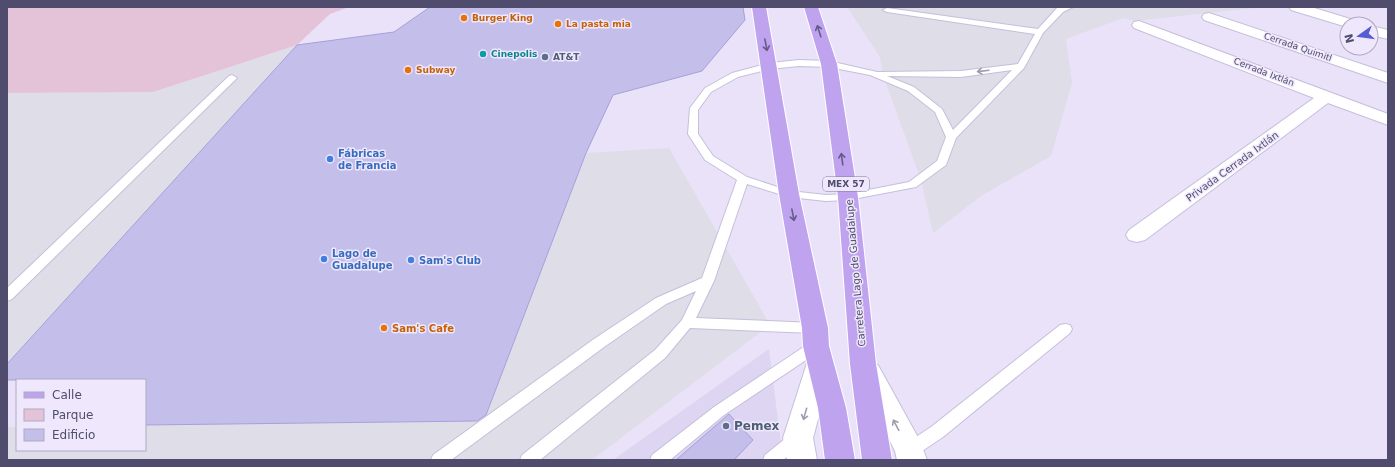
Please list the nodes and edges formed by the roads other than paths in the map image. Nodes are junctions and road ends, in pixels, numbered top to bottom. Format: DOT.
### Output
graph roads {
  1 [pos="759,7"];
  2 [pos="811,7"];
  3 [pos="1069,7"];
  4 [pos="1296,7"];
  5 [pos="887,10"];
  6 [pos="1209,17"];
  7 [pos="1339,20"];
  8 [pos="1139,25"];
  9 [pos="1040,32"];
  10 [pos="829,64"];
  11 [pos="770,66"];
  12 [pos="1021,66"];
  13 [pos="873,73"];
  14 [pos="232,78"];
  15 [pos="1388,78"];
  16 [pos="1327,96"];
  17 [pos="1388,120"];
  18 [pos="951,137"];
  19 [pos="743,179"];
  20 [pos="789,194"];
  21 [pos="848,197"];
  22 [pos="1137,235"];
  23 [pos="708,281"];
  24 [pos="7,296"];
  25 [pos="687,324"];
  26 [pos="1065,329"];
  27 [pos="817,346"];
  28 [pos="863,364"];
  29 [pos="800,449"];
  30 [pos="911,455"];
  31 [pos="439,460"];
  32 [pos="528,460"];
  33 [pos="658,460"];
  34 [pos="771,460"];
  35 [pos="840,460"];
  36 [pos="876,460"];
  1 -- 11 [label="main road, one-way"];
  10 -- 2 [label="main road, Carretera Lago de Guadalupe / MEX 57, one-way"];
  3 -- 9 [label="lane"];
  4 -- 7 [label="street"];
  5 -- 9 [label="lane"];
  6 -- 15 [label="street, Cerrada Quimitl"];
  8 -- 16 [label="street, Cerrada Ixtlán"];
  9 -- 12 [label="lane"];
  10 -- 11 [label="lane"];
  10 -- 13 [label="lane"];
  21 -- 10 [label="main road, Carretera Lago de Guadalupe / MEX 57, one-way"];
  11 -- 19 [label="lane"];
  11 -- 20 [label="main road"];
  12 -- 13 [label="lane, one-way"];
  12 -- 18 [label="lane"];
  13 -- 18 [label="lane"];
  14 -- 24 [label="lane"];
  16 -- 17 [label="street, Cerrada Ixtlán"];
  16 -- 22 [label="street, Privada Cerrada Ixtlán"];
  18 -- 21 [label="lane"];
  19 -- 20 [label="lane"];
  19 -- 23 [label="lane"];
  20 -- 21 [label="lane"];
  20 -- 27 [label="main road, one-way"];
  21 -- 28 [label="main road, Carretera Lago de Guadalupe / MEX 57"];
  23 -- 25 [label="lane"];
  23 -- 31 [label="lane"];
  25 -- 27 [label="lane"];
  25 -- 32 [label="lane"];
  26 -- 30 [label="lane"];
  27 -- 29 [label="street, one-way"];
  27 -- 33 [label="lane"];
  27 -- 35 [label="main road"];
  30 -- 28 [label="street, Carretera Lago de Guadalupe / MEX 57, one-way"];
  28 -- 36 [label="main road"];
  29 -- 34 [label="lane"];
}
